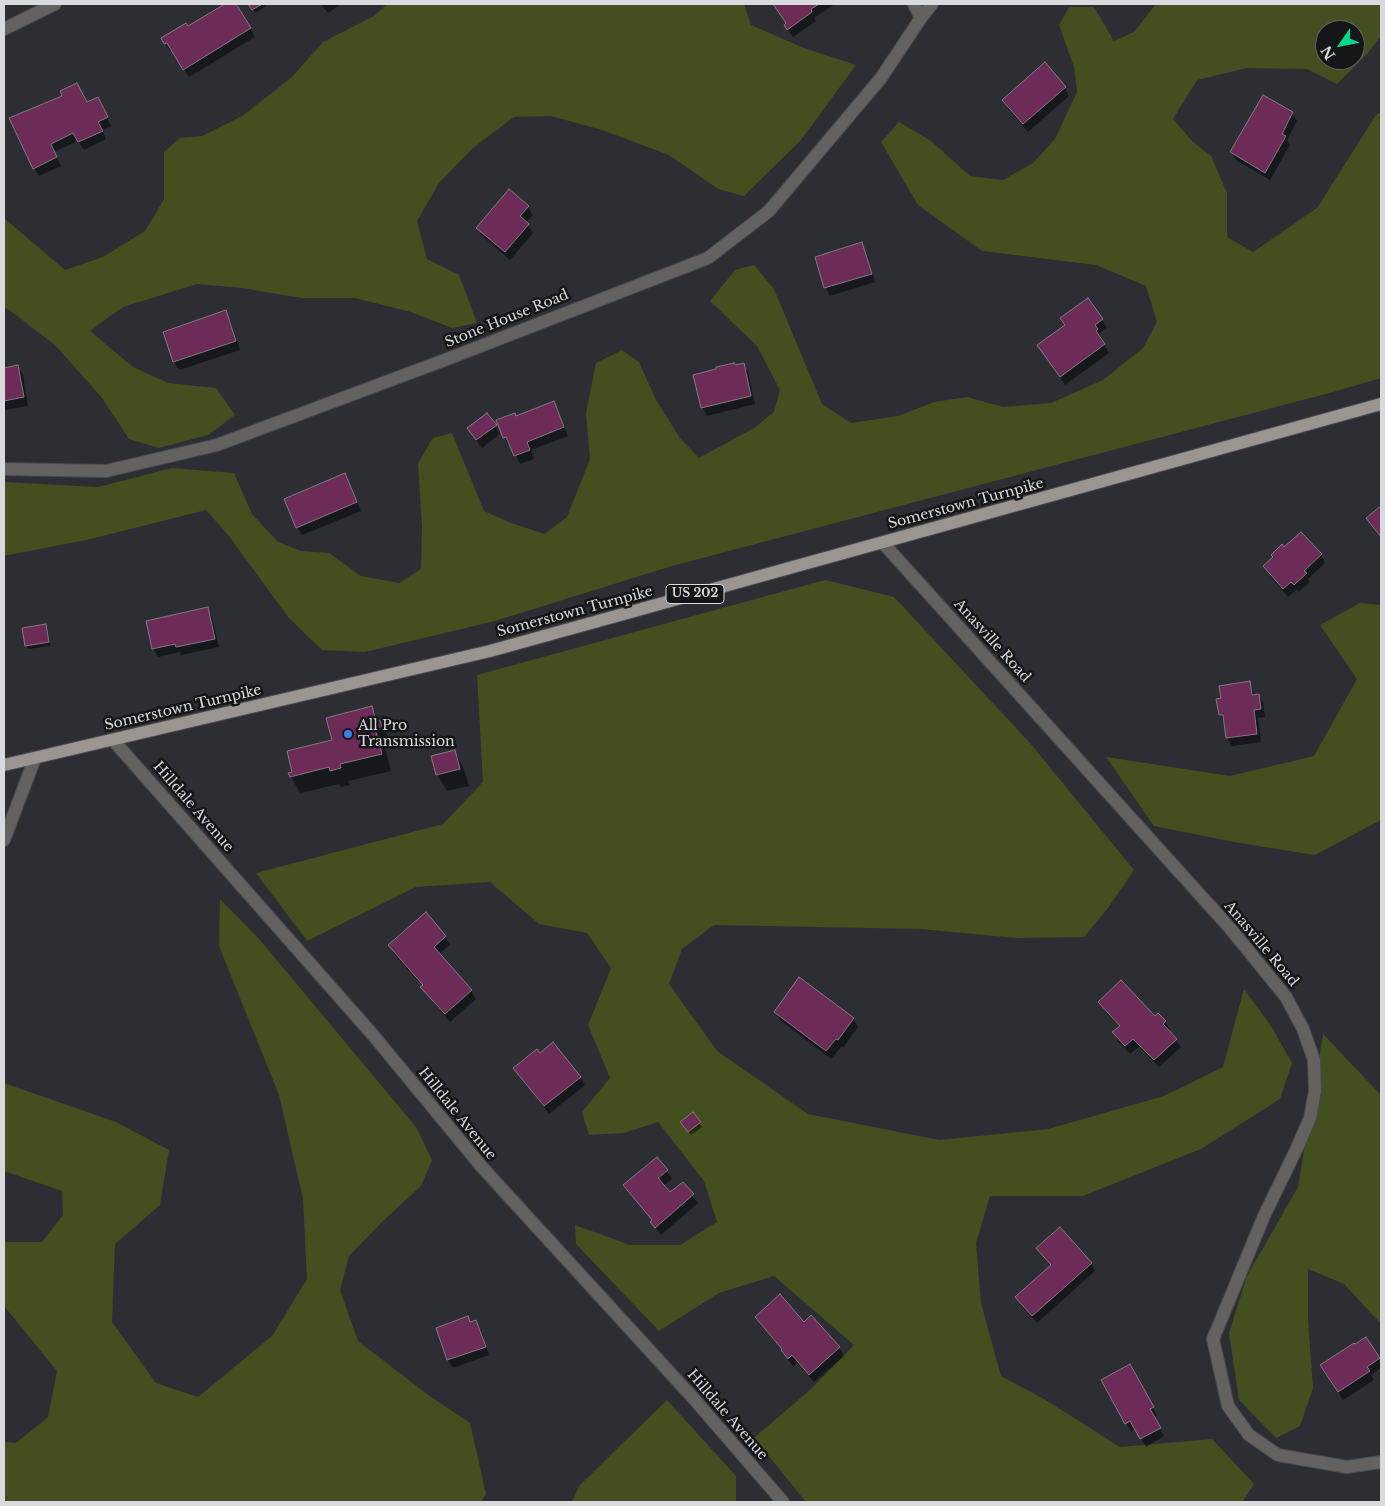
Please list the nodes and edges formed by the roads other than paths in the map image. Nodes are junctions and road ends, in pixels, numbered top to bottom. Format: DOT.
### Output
graph roads {
  1 [pos="55,4"];
  2 [pos="914,4"];
  3 [pos="932,4"];
  4 [pos="921,18"];
  5 [pos="4,29"];
  6 [pos="1381,404"];
  7 [pos="4,469"];
  8 [pos="883,542"];
  9 [pos="113,740"];
  10 [pos="35,758"];
  11 [pos="4,765"];
  12 [pos="4,840"];
  13 [pos="1381,1462"];
  14 [pos="783,1502"];
  1 -- 5 [label="street"];
  2 -- 4 [label="street"];
  3 -- 4 [label="street, Stone House Road"];
  4 -- 7 [label="street, Stone House Road"];
  6 -- 8 [label="main road, Somerstown Turnpike / US 202"];
  8 -- 9 [label="main road, Somerstown Turnpike / US 202"];
  8 -- 13 [label="street, Anasville Road"];
  9 -- 10 [label="main road, Somerstown Turnpike / US 202"];
  9 -- 14 [label="street, Hilldale Avenue"];
  10 -- 11 [label="main road, Somerstown Turnpike / US 202"];
  10 -- 12 [label="street"];
}
